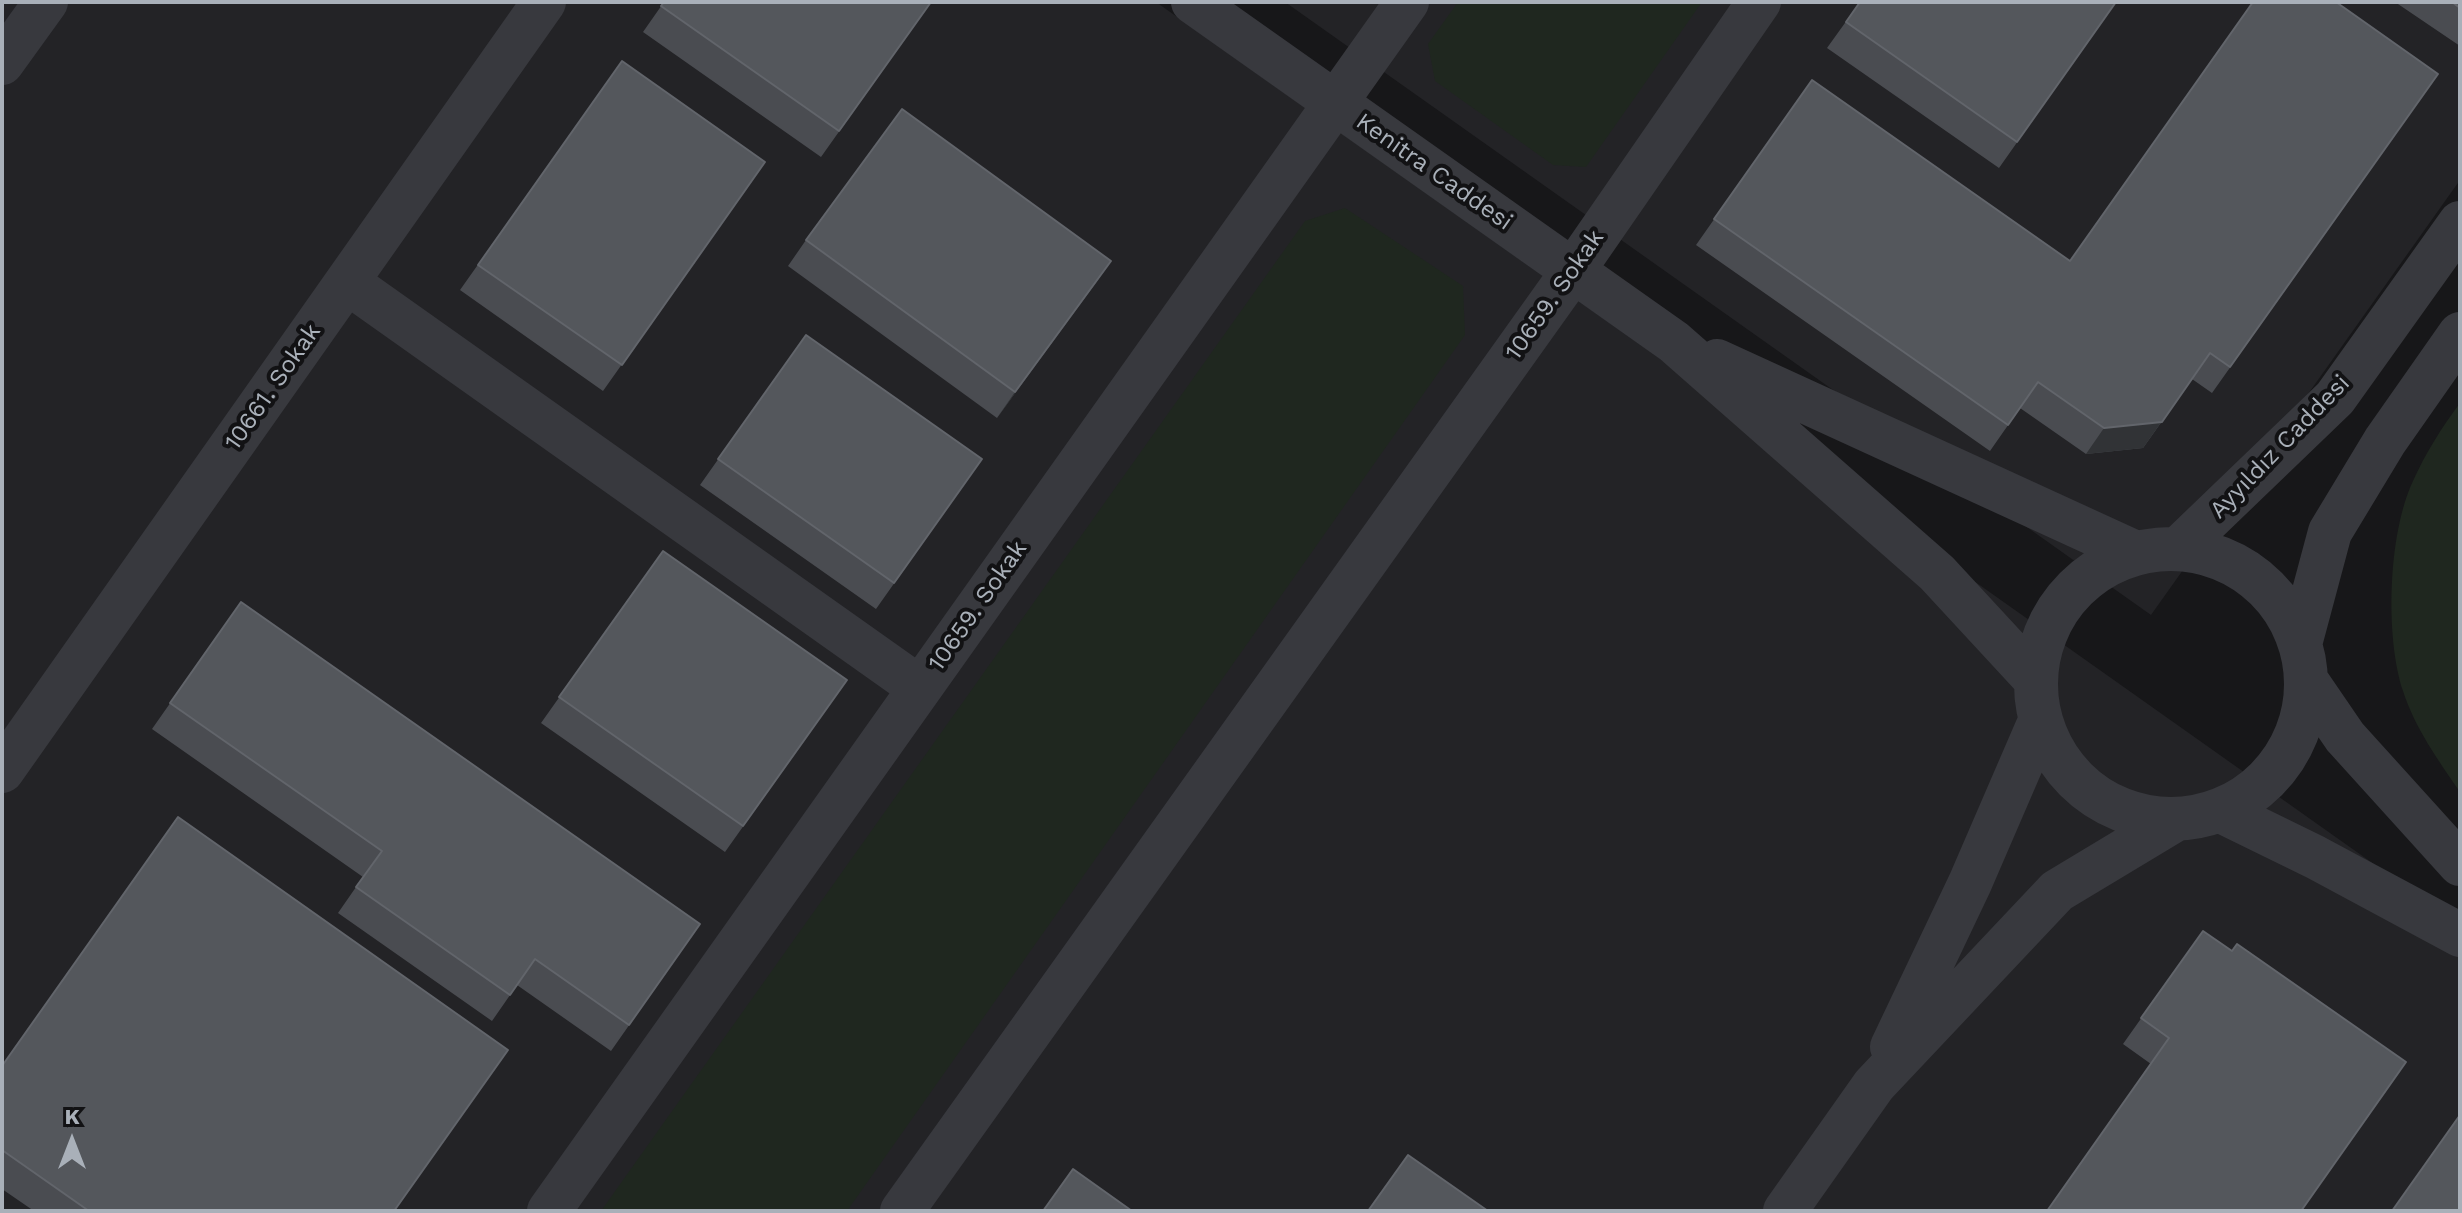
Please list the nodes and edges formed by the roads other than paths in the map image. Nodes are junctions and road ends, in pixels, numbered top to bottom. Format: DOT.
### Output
graph roads {
  1 [pos="46,2"];
  2 [pos="544,2"];
  3 [pos="1193,2"];
  4 [pos="1407,2"];
  5 [pos="1759,2"];
  6 [pos="2,63"];
  7 [pos="1336,103"];
  8 [pos="2460,223"];
  9 [pos="1573,271"];
  10 [pos="347,282"];
  11 [pos="2460,334"];
  12 [pos="1674,342"];
  13 [pos="2178,549"];
  14 [pos="2136,553"];
  15 [pos="2303,662"];
  16 [pos="2035,679"];
  17 [pos="920,688"];
  18 [pos="2040,721"];
  19 [pos="2,771"];
  20 [pos="2221,811"];
  21 [pos="2175,820"];
  22 [pos="2460,864"];
  23 [pos="2460,935"];
  24 [pos="1874,1085"];
  25 [pos="549,1211"];
  26 [pos="902,1211"];
  27 [pos="1785,1211"];
  1 -- 6 [label="street"];
  2 -- 10 [label="street, 10661. Sokak"];
  3 -- 7 [label="street, Kenitra Caddesi"];
  4 -- 7 [label="street, 10659. Sokak"];
  5 -- 9 [label="street, 10659. Sokak"];
  7 -- 9 [label="street, Kenitra Caddesi"];
  7 -- 17 [label="street, 10659. Sokak"];
  8 -- 13 [label="street, Ayyıldız Caddesi"];
  9 -- 12 [label="street, Kenitra Caddesi"];
  9 -- 26 [label="street, 10659. Sokak"];
  10 -- 17 [label="street"];
  10 -- 19 [label="street, 10661. Sokak"];
  11 -- 15 [label="street"];
  12 -- 14 [label="street"];
  12 -- 16 [label="street"];
  13 -- 14 [label="street"];
  13 -- 15 [label="street"];
  14 -- 16 [label="street"];
  15 -- 20 [label="street"];
  15 -- 22 [label="street"];
  16 -- 18 [label="street"];
  17 -- 25 [label="street, 10659. Sokak"];
  18 -- 21 [label="street"];
  18 -- 24 [label="street"];
  20 -- 21 [label="street"];
  20 -- 23 [label="street"];
  21 -- 24 [label="street"];
  24 -- 27 [label="street"];
}
